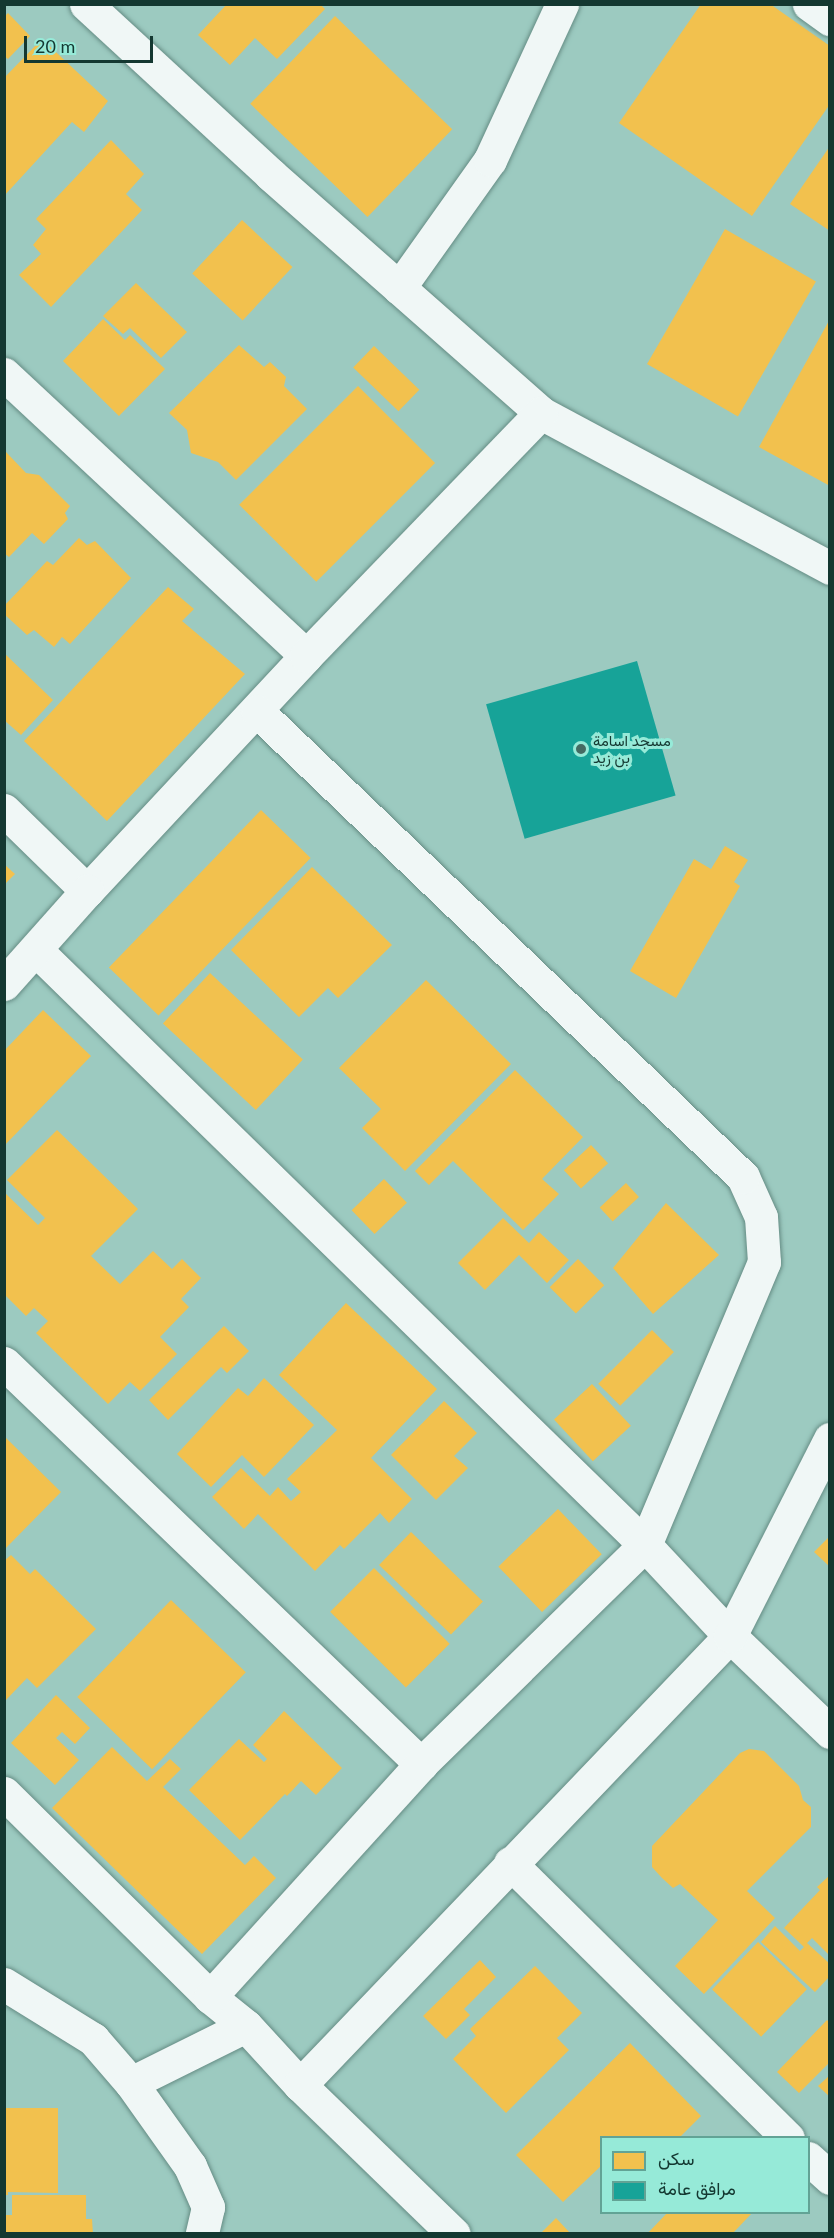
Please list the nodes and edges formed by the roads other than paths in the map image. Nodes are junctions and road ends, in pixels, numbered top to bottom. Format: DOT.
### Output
graph roads {
  1 [pos="86,4"];
  2 [pos="562,4"];
  3 [pos="809,4"];
  4 [pos="830,19"];
  5 [pos="399,288"];
  6 [pos="4,374"];
  7 [pos="541,413"];
  8 [pos="830,568"];
  9 [pos="306,656"];
  10 [pos="257,711"];
  11 [pos="4,810"];
  12 [pos="87,891"];
  13 [pos="36,950"];
  14 [pos="4,984"];
  15 [pos="4,1363"];
  16 [pos="830,1439"];
  17 [pos="645,1545"];
  18 [pos="730,1636"];
  19 [pos="830,1732"];
  20 [pos="420,1764"];
  21 [pos="4,1793"];
  22 [pos="510,1863"];
  23 [pos="4,1984"];
  24 [pos="210,1997"];
  25 [pos="246,2026"];
  26 [pos="130,2083"];
  27 [pos="300,2085"];
  28 [pos="786,2136"];
  29 [pos="810,2160"];
  30 [pos="830,2178"];
  31 [pos="202,2234"];
  32 [pos="454,2234"];
  1 -- 5 [label="street"];
  2 -- 5 [label="street"];
  3 -- 4 [label="street"];
  5 -- 7 [label="street"];
  6 -- 9 [label="street"];
  7 -- 8 [label="street"];
  7 -- 9 [label="street"];
  9 -- 10 [label="street"];
  10 -- 12 [label="street"];
  10 -- 17 [label="street"];
  11 -- 12 [label="street"];
  12 -- 13 [label="street"];
  13 -- 14 [label="street"];
  13 -- 17 [label="street"];
  15 -- 20 [label="street"];
  16 -- 18 [label="street"];
  17 -- 18 [label="street"];
  17 -- 20 [label="street"];
  18 -- 19 [label="street"];
  18 -- 22 [label="street"];
  20 -- 24 [label="street"];
  21 -- 24 [label="street"];
  22 -- 27 [label="street"];
  22 -- 28 [label="street"];
  23 -- 26 [label="street"];
  24 -- 25 [label="street"];
  25 -- 26 [label="street"];
  25 -- 27 [label="street"];
  26 -- 31 [label="street"];
  27 -- 32 [label="street"];
  29 -- 30 [label="street"];
}
